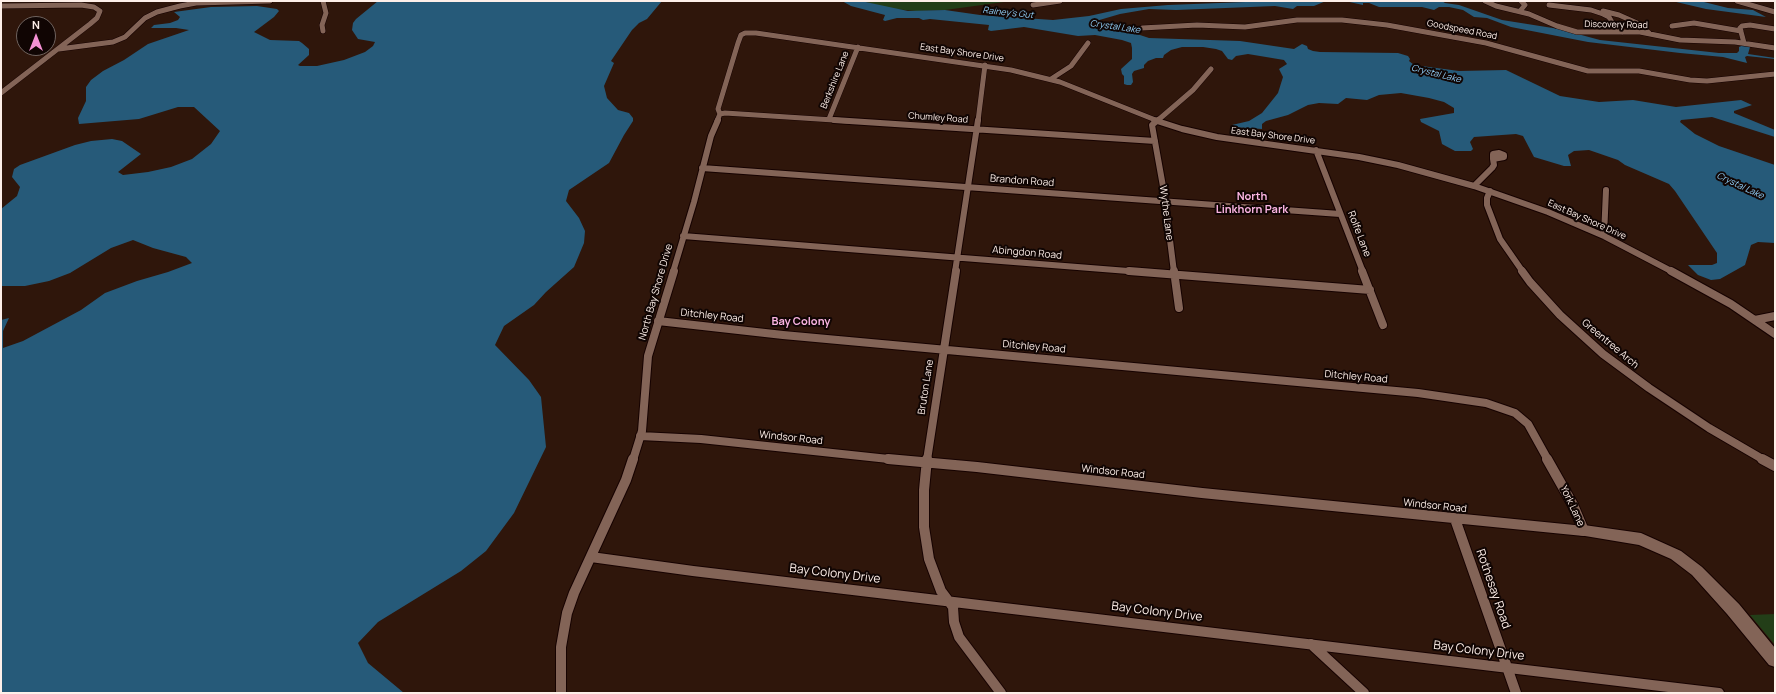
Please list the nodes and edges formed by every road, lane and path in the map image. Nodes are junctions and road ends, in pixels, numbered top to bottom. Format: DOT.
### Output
graph roads {
  1 [pos="270,1"];
  2 [pos="323,1"];
  3 [pos="1060,1"];
  4 [pos="1485,1"];
  5 [pos="1521,1"];
  6 [pos="1737,1"];
  7 [pos="1033,5"];
  8 [pos="1549,5"];
  9 [pos="1,6"];
  10 [pos="1520,11"];
  11 [pos="1598,12"];
  12 [pos="1775,12"];
  13 [pos="1672,26"];
  14 [pos="1142,28"];
  15 [pos="1775,29"];
  16 [pos="323,31"];
  17 [pos="1741,31"];
  18 [pos="1622,32"];
  19 [pos="1649,33"];
  20 [pos="743,34"];
  21 [pos="1088,43"];
  22 [pos="1744,43"];
  23 [pos="858,47"];
  24 [pos="1775,48"];
  25 [pos="58,49"];
  26 [pos="986,65"];
  27 [pos="1211,69"];
  28 [pos="1775,74"];
  29 [pos="1050,79"];
  30 [pos="1,93"];
  31 [pos="720,114"];
  32 [pos="828,120"];
  33 [pos="1155,121"];
  34 [pos="978,130"];
  35 [pos="1155,142"];
  36 [pos="1316,150"];
  37 [pos="1493,160"];
  38 [pos="702,168"];
  39 [pos="1474,186"];
  40 [pos="968,187"];
  41 [pos="1606,190"];
  42 [pos="1490,191"];
  43 [pos="1165,202"];
  44 [pos="1340,214"];
  45 [pos="683,236"];
  46 [pos="1604,236"];
  47 [pos="958,257"];
  48 [pos="1174,275"];
  49 [pos="1370,290"];
  50 [pos="1179,308"];
  51 [pos="1775,316"];
  52 [pos="1755,320"];
  53 [pos="658,321"];
  54 [pos="1383,325"];
  55 [pos="1775,334"];
  56 [pos="944,350"];
  57 [pos="1408,392"];
  58 [pos="640,436"];
  59 [pos="926,463"];
  60 [pos="1775,466"];
  61 [pos="1455,519"];
  62 [pos="1584,531"];
  63 [pos="591,557"];
  64 [pos="949,601"];
  65 [pos="1311,644"];
  66 [pos="1775,660"];
  67 [pos="1506,668"];
  68 [pos="561,693"];
  69 [pos="1001,693"];
  70 [pos="1364,693"];
  71 [pos="1516,693"];
  72 [pos="1719,693"];
  1 -- 25 [label="street"];
  2 -- 16 [label="street"];
  3 -- 7 [label="street"];
  4 -- 10 [label="street, Discovery Road"];
  5 -- 10 [label="street"];
  6 -- 12 [label="street"];
  8 -- 11 [label="street"];
  9 -- 25 [label="street"];
  10 -- 18 [label="street, Discovery Road"];
  11 -- 18 [label="street"];
  11 -- 19 [label="street"];
  13 -- 17 [label="street"];
  14 -- 28 [label="street, Goodspeed Road"];
  15 -- 17 [label="street"];
  17 -- 22 [label="street"];
  18 -- 19 [label="street, Discovery Road"];
  19 -- 22 [label="street, Discovery Road"];
  20 -- 23 [label="street, East Bay Shore Drive"];
  20 -- 31 [label="street, North Bay Shore Drive"];
  21 -- 29 [label="street"];
  22 -- 24 [label="street, Discovery Road"];
  23 -- 26 [label="street, East Bay Shore Drive"];
  23 -- 32 [label="street, Berkshire Lane"];
  25 -- 30 [label="street"];
  26 -- 29 [label="street, East Bay Shore Drive"];
  26 -- 34 [label="street, Bruton Lane"];
  27 -- 33 [label="street"];
  29 -- 33 [label="street, East Bay Shore Drive"];
  31 -- 32 [label="street, Chumley Road"];
  31 -- 38 [label="street, North Bay Shore Drive"];
  32 -- 34 [label="street, Chumley Road"];
  33 -- 35 [label="street, Wythe Lane"];
  33 -- 36 [label="street, East Bay Shore Drive"];
  34 -- 35 [label="street, Chumley Road"];
  34 -- 40 [label="street, Bruton Lane"];
  35 -- 43 [label="street, Wythe Lane"];
  36 -- 39 [label="street, East Bay Shore Drive"];
  36 -- 44 [label="street, Rolfe Lane"];
  37 -- 39 [label="street"];
  38 -- 40 [label="street, Brandon Road"];
  38 -- 45 [label="street, North Bay Shore Drive"];
  39 -- 42 [label="street, East Bay Shore Drive"];
  40 -- 43 [label="street, Brandon Road"];
  40 -- 47 [label="street, Bruton Lane"];
  41 -- 46 [label="street"];
  42 -- 46 [label="street, East Bay Shore Drive"];
  42 -- 60 [label="street, Greentree Arch"];
  43 -- 44 [label="street, Brandon Road"];
  43 -- 48 [label="street, Wythe Lane"];
  44 -- 49 [label="street, Rolfe Lane"];
  45 -- 47 [label="street, Abingdon Road"];
  45 -- 53 [label="street, North Bay Shore Drive"];
  46 -- 52 [label="street, East Bay Shore Drive"];
  47 -- 48 [label="street, Abingdon Road"];
  47 -- 56 [label="street, Bruton Lane"];
  48 -- 49 [label="street, Abingdon Road"];
  48 -- 50 [label="street, Wythe Lane"];
  49 -- 54 [label="street, Rolfe Lane"];
  51 -- 52 [label="street"];
  52 -- 55 [label="street, East Bay Shore Drive"];
  53 -- 56 [label="street, Ditchley Road"];
  53 -- 58 [label="street, North Bay Shore Drive"];
  56 -- 57 [label="street, Ditchley Road"];
  56 -- 59 [label="street, Bruton Lane"];
  57 -- 62 [label="street, York Lane"];
  58 -- 59 [label="street, Windsor Road"];
  58 -- 63 [label="street, North Bay Shore Drive"];
  59 -- 61 [label="street, Windsor Road"];
  59 -- 64 [label="street, Bruton Lane"];
  61 -- 62 [label="street, Windsor Road"];
  61 -- 67 [label="street, Rothesay Road"];
  62 -- 66 [label="street, York Lane"];
  63 -- 64 [label="street, Bay Colony Drive"];
  63 -- 68 [label="street, North Bay Shore Drive"];
  64 -- 65 [label="street, Bay Colony Drive"];
  64 -- 69 [label="street, Bruton Lane"];
  65 -- 67 [label="street, Bay Colony Drive"];
  65 -- 70 [label="street"];
  67 -- 71 [label="street, Rothesay Road"];
  67 -- 72 [label="street, Bay Colony Drive"];
}
